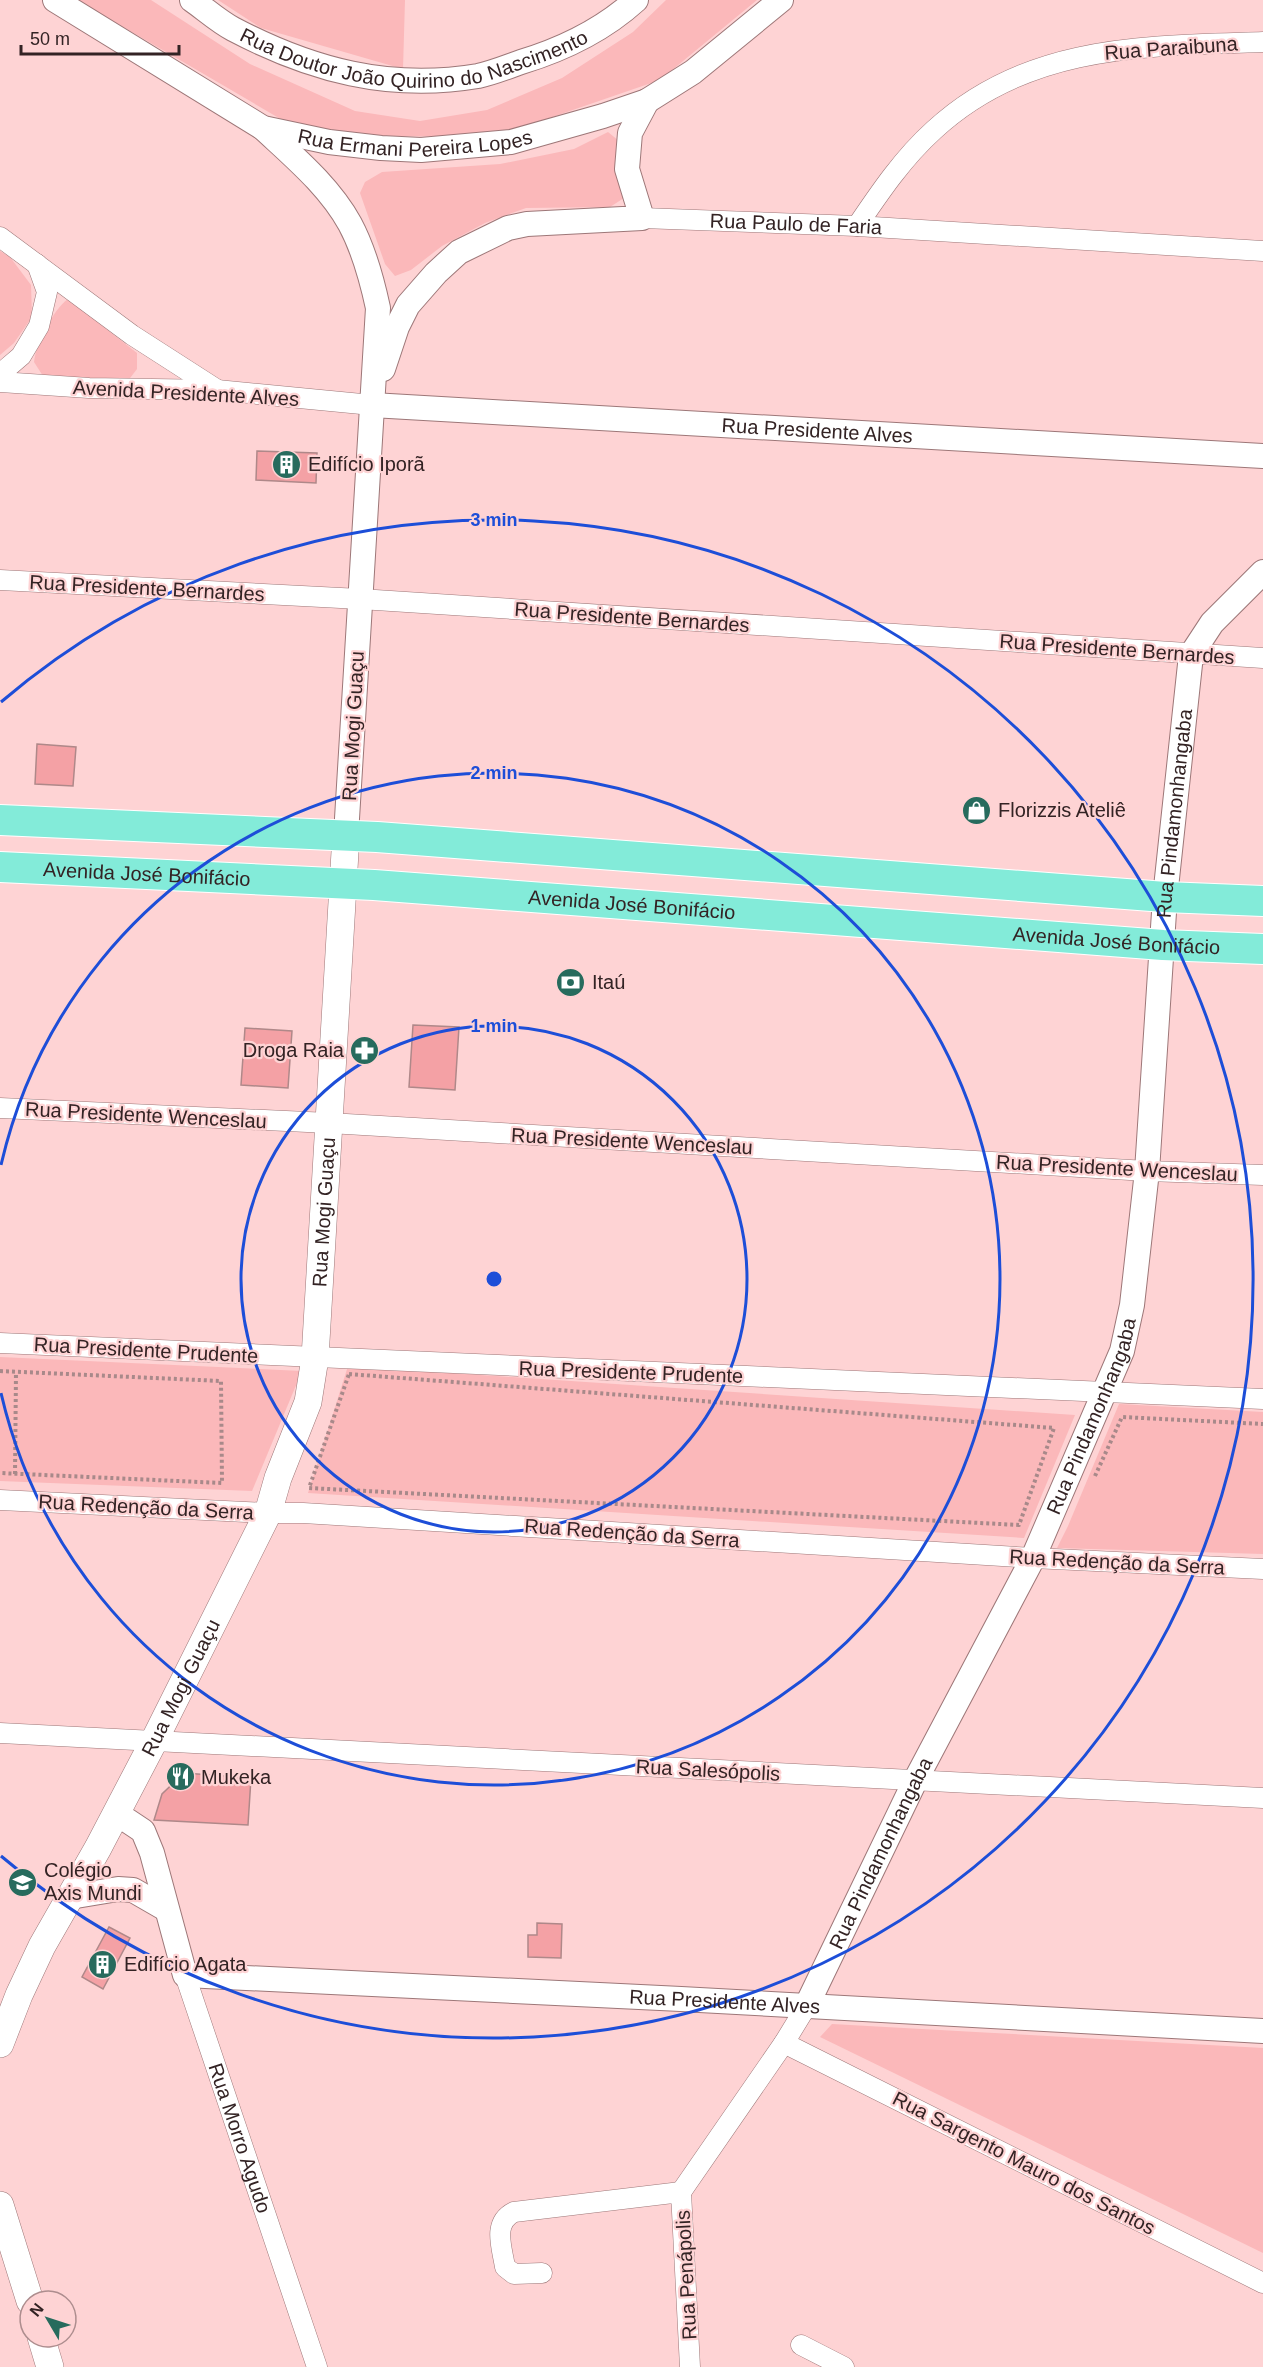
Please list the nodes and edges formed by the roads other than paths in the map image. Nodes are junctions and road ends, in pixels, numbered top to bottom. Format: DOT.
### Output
graph roads {
  1 [pos="55,0"];
  2 [pos="192,0"];
  3 [pos="636,0"];
  4 [pos="777,3"];
  5 [pos="1263,42"];
  6 [pos="647,101"];
  7 [pos="263,128"];
  8 [pos="642,218"];
  9 [pos="858,226"];
  10 [pos="0,237"];
  11 [pos="1263,251"];
  12 [pos="37,264"];
  13 [pos="372,278"];
  14 [pos="417,293"];
  15 [pos="0,374"];
  16 [pos="0,382"];
  17 [pos="217,390"];
  18 [pos="372,405"];
  19 [pos="1263,456"];
  20 [pos="1263,572"];
  21 [pos="0,580"];
  22 [pos="360,599"];
  23 [pos="1191,655"];
  24 [pos="1263,658"];
  25 [pos="0,820"];
  26 [pos="346,836"];
  27 [pos="0,867"];
  28 [pos="343,883"];
  29 [pos="1165,897"];
  30 [pos="1263,901"];
  31 [pos="1163,945"];
  32 [pos="1263,949"];
  33 [pos="0,1108"];
  34 [pos="329,1124"];
  35 [pos="1147,1171"];
  36 [pos="1263,1175"];
  37 [pos="0,1343"];
  38 [pos="315,1358"];
  39 [pos="1106,1392"];
  40 [pos="1263,1400"];
  41 [pos="0,1500"];
  42 [pos="268,1513"];
  43 [pos="1033,1557"];
  44 [pos="1263,1569"];
  45 [pos="0,1732"];
  46 [pos="154,1741"];
  47 [pos="915,1781"];
  48 [pos="1263,1798"];
  49 [pos="116,1813"];
  50 [pos="70,1898"];
  51 [pos="166,1909"];
  52 [pos="185,1975"];
  53 [pos="806,2007"];
  54 [pos="1263,2031"];
  55 [pos="784,2043"];
  56 [pos="0,2044"];
  57 [pos="677,2192"];
  58 [pos="0,2205"];
  59 [pos="542,2272"];
  60 [pos="1263,2283"];
  61 [pos="26,2289"];
  62 [pos="801,2345"];
  63 [pos="45,2349"];
  64 [pos="50,2367"];
  65 [pos="317,2367"];
  66 [pos="690,2367"];
  67 [pos="844,2367"];
  1 -- 7 [label="street, Rua Ermani Pereira Lopes"];
  2 -- 3 [label="street, Rua Doutor João Quirino do Nascimento"];
  4 -- 6 [label="street, Rua Ermani Pereira Lopes"];
  5 -- 9 [label="street, Rua Paraibuna"];
  6 -- 7 [label="street, Rua Ermani Pereira Lopes"];
  6 -- 8 [label="street"];
  7 -- 13 [label="street"];
  8 -- 9 [label="street, Rua Paulo de Faria"];
  8 -- 14 [label="street, Rua Paulo de Faria"];
  9 -- 11 [label="street, Rua Paulo de Faria"];
  10 -- 12 [label="street"];
  12 -- 15 [label="street"];
  12 -- 17 [label="street"];
  13 -- 14 [label="street"];
  13 -- 18 [label="street, Rua Mogi Guaçu"];
  14 -- 18 [label="street, Rua Paulo de Faria"];
  16 -- 17 [label="street, Avenida Presidente Alves"];
  17 -- 18 [label="street, Avenida Presidente Alves"];
  18 -- 19 [label="street, Rua Presidente Alves"];
  18 -- 22 [label="street, Rua Mogi Guaçu"];
  20 -- 23 [label="street, Rua Pindamonhangaba"];
  21 -- 22 [label="street, Rua Presidente Bernardes"];
  22 -- 23 [label="street, Rua Presidente Bernardes"];
  22 -- 26 [label="street, Rua Mogi Guaçu"];
  23 -- 24 [label="street, Rua Presidente Bernardes"];
  23 -- 29 [label="street, Rua Pindamonhangaba"];
  25 -- 26 [label="main road"];
  26 -- 28 [label="main road, Rua Mogi Guaçu"];
  26 -- 29 [label="main road"];
  27 -- 28 [label="main road, Avenida José Bonifácio"];
  28 -- 31 [label="main road, Avenida José Bonifácio"];
  28 -- 34 [label="main road, Rua Mogi Guaçu"];
  29 -- 30 [label="main road"];
  29 -- 31 [label="street, Rua Pindamonhangaba"];
  31 -- 32 [label="main road, Avenida José Bonifácio"];
  31 -- 35 [label="street, Rua Pindamonhangaba"];
  33 -- 34 [label="street, Rua Presidente Wenceslau"];
  34 -- 35 [label="street, Rua Presidente Wenceslau"];
  34 -- 38 [label="main road, Rua Mogi Guaçu"];
  35 -- 36 [label="street, Rua Presidente Wenceslau"];
  35 -- 39 [label="street, Rua Pindamonhangaba"];
  37 -- 38 [label="street, Rua Presidente Prudente"];
  38 -- 39 [label="street, Rua Presidente Prudente"];
  38 -- 42 [label="main road, Rua Mogi Guaçu"];
  39 -- 40 [label="street, Rua Presidente Prudente"];
  39 -- 43 [label="street, Rua Pindamonhangaba"];
  41 -- 42 [label="street, Rua Redenção da Serra"];
  42 -- 43 [label="street, Rua Redenção da Serra"];
  42 -- 46 [label="main road, Rua Mogi Guaçu"];
  43 -- 44 [label="street, Rua Redenção da Serra"];
  43 -- 47 [label="street, Rua Pindamonhangaba"];
  45 -- 46 [label="street, Rua Salesópolis"];
  46 -- 47 [label="street, Rua Salesópolis"];
  46 -- 49 [label="main road, Rua Mogi Guaçu"];
  47 -- 48 [label="street, Rua Salesópolis"];
  47 -- 53 [label="street, Rua Pindamonhangaba"];
  49 -- 50 [label="main road, Rua Mogi Guaçu"];
  49 -- 51 [label="street, Rua Morro Agudo"];
  50 -- 51 [label="street"];
  50 -- 56 [label="main road, Rua Mogi Guaçu"];
  51 -- 52 [label="street, Rua Morro Agudo"];
  52 -- 53 [label="street, Rua Presidente Alves"];
  52 -- 65 [label="street, Rua Morro Agudo"];
  53 -- 54 [label="street, Rua Presidente Alves"];
  53 -- 55 [label="street, Rua Pindamonhangaba"];
  55 -- 57 [label="street, Rua Pindamonhangaba"];
  55 -- 60 [label="street, Rua Sargento Mauro dos Santos"];
  57 -- 59 [label="street"];
  57 -- 66 [label="street, Rua Penápolis"];
  58 -- 61 [label="main road"];
  62 -- 67 [label="street"];
  63 -- 64 [label="main road"];
}
